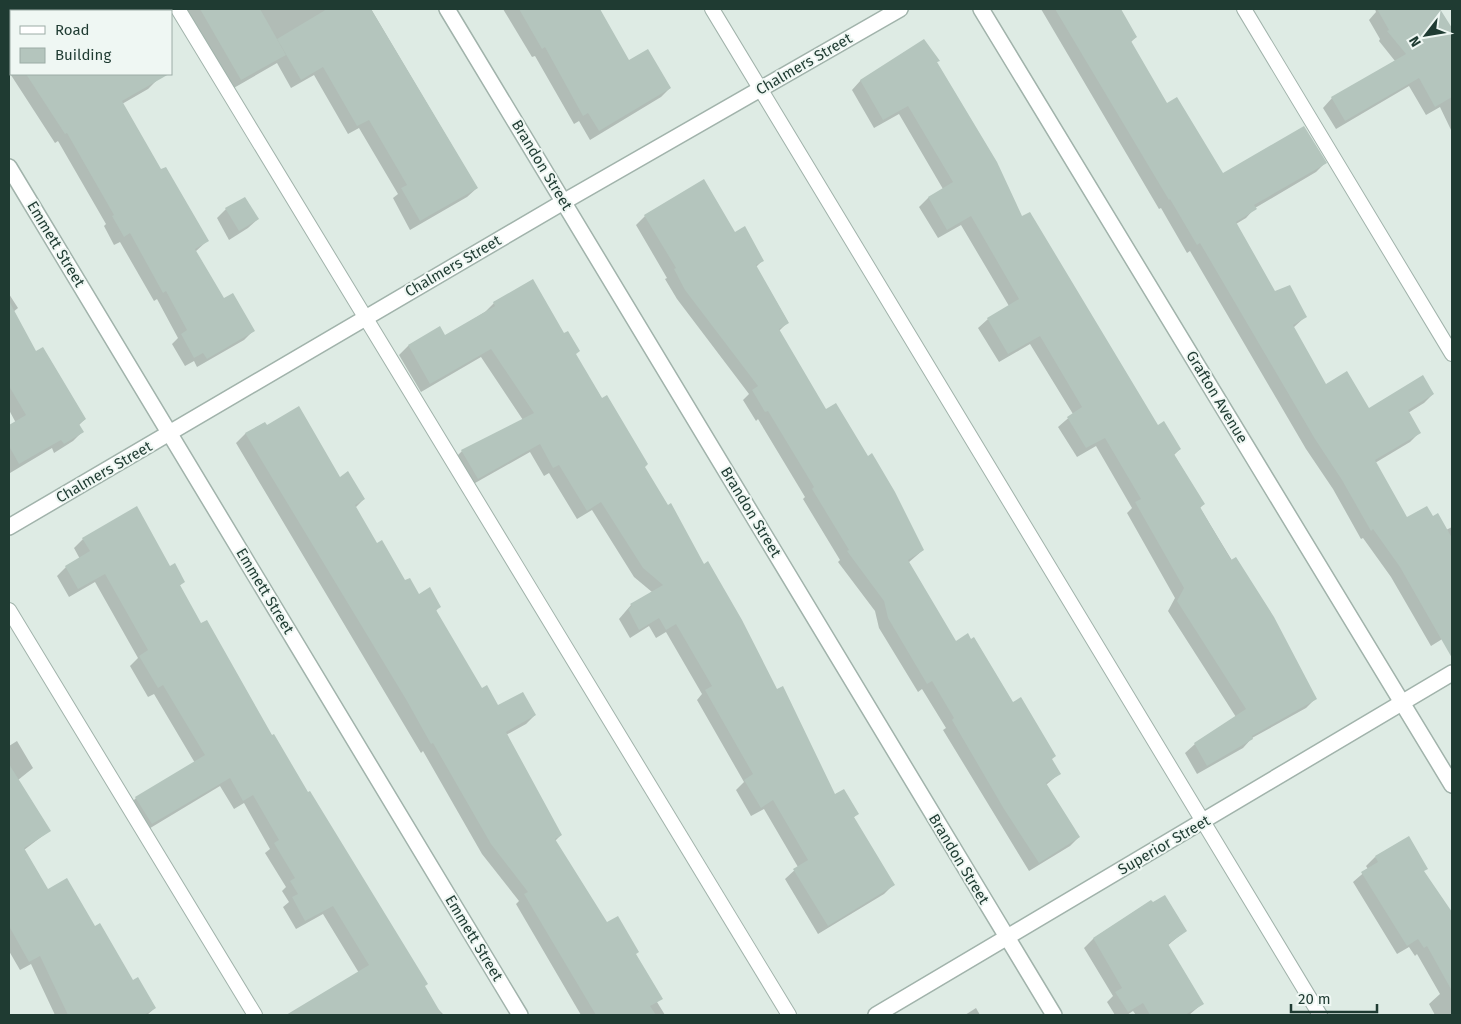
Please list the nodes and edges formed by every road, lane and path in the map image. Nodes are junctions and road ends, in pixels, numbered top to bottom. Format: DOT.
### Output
graph roads {
  1 [pos="178,9"];
  2 [pos="447,9"];
  3 [pos="712,9"];
  4 [pos="900,9"];
  5 [pos="981,9"];
  6 [pos="1244,9"];
  7 [pos="760,90"];
  8 [pos="9,167"];
  9 [pos="565,201"];
  10 [pos="365,318"];
  11 [pos="1452,354"];
  12 [pos="170,434"];
  13 [pos="9,527"];
  14 [pos="9,610"];
  15 [pos="1452,673"];
  16 [pos="1403,702"];
  17 [pos="1452,785"];
  18 [pos="1205,821"];
  19 [pos="1006,938"];
  20 [pos="255,1015"];
  21 [pos="520,1015"];
  22 [pos="789,1015"];
  23 [pos="876,1015"];
  24 [pos="1054,1015"];
  25 [pos="1320,1015"];
  1 -- 10 [label="lane"];
  2 -- 9 [label="street, Brandon Street"];
  3 -- 7 [label="lane"];
  4 -- 7 [label="street, Chalmers Street"];
  5 -- 16 [label="street, Grafton Avenue"];
  6 -- 11 [label="lane"];
  7 -- 9 [label="street, Chalmers Street"];
  7 -- 18 [label="lane"];
  8 -- 12 [label="street, Emmett Street"];
  9 -- 10 [label="street, Chalmers Street"];
  9 -- 19 [label="street, Brandon Street"];
  10 -- 12 [label="street, Chalmers Street"];
  10 -- 22 [label="lane"];
  12 -- 13 [label="street, Chalmers Street"];
  12 -- 21 [label="street, Emmett Street"];
  14 -- 20 [label="lane"];
  15 -- 16 [label="street, Superior Street"];
  16 -- 17 [label="street, Grafton Avenue"];
  16 -- 18 [label="street, Superior Street"];
  18 -- 19 [label="street, Superior Street"];
  18 -- 25 [label="lane"];
  19 -- 23 [label="street, Superior Street"];
  19 -- 24 [label="street, Brandon Street"];
}
